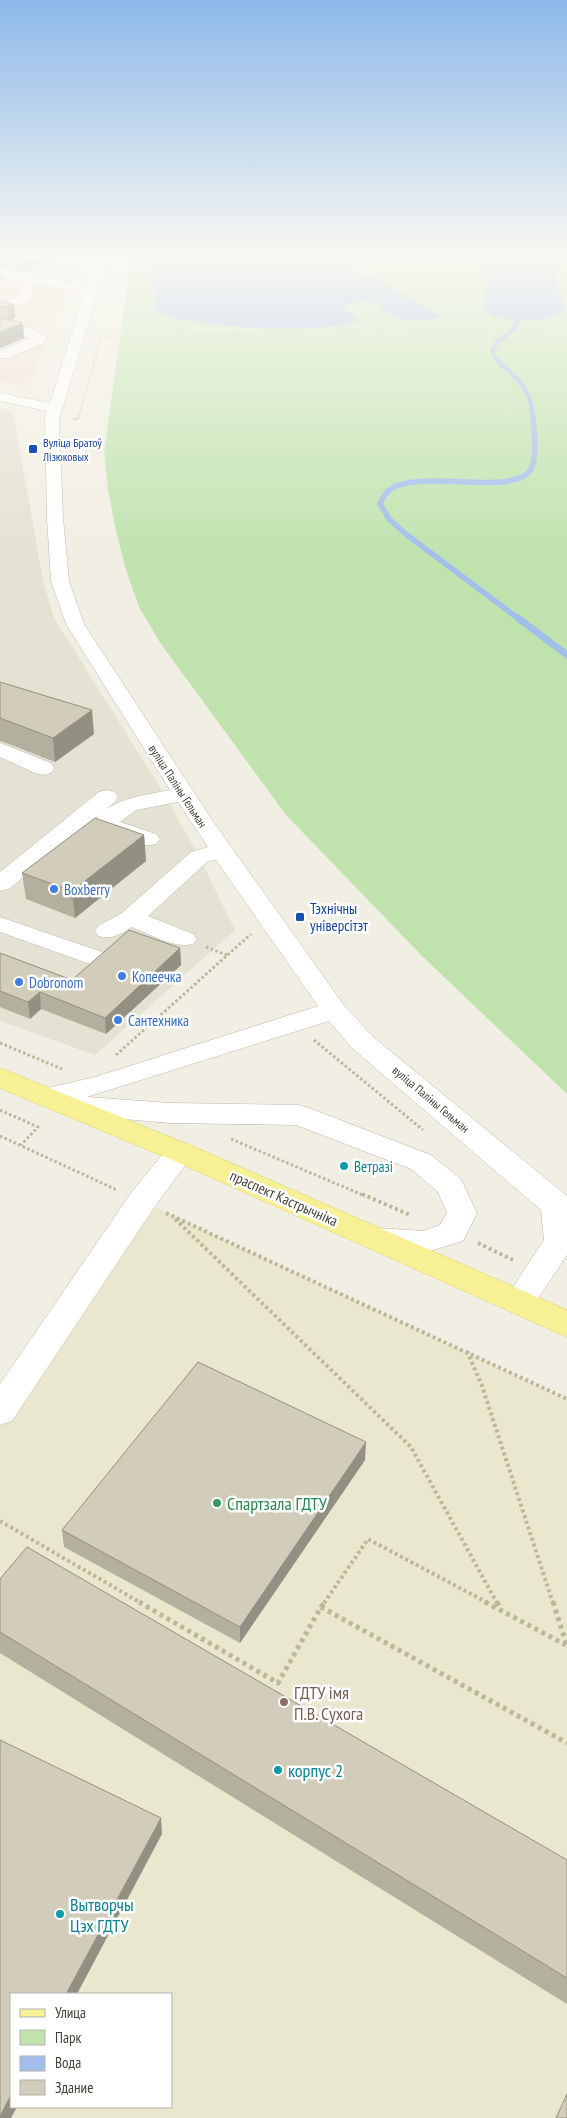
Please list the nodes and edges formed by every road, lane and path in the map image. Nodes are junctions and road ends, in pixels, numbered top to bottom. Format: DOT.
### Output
graph roads {
  1 [pos="71,357"];
  2 [pos="0,397"];
  3 [pos="54,408"];
  4 [pos="0,749"];
  5 [pos="42,768"];
  6 [pos="184,794"];
  7 [pos="107,798"];
  8 [pos="148,839"];
  9 [pos="221,851"];
  10 [pos="0,884"];
  11 [pos="131,918"];
  12 [pos="0,924"];
  13 [pos="255,930"];
  14 [pos="107,931"];
  15 [pos="184,939"];
  16 [pos="93,957"];
  17 [pos="334,1010"];
  18 [pos="310,1033"];
  19 [pos="0,1043"];
  20 [pos="0,1077"];
  21 [pos="94,1082"];
  22 [pos="58,1101"];
  23 [pos="0,1110"];
  24 [pos="428,1135"];
  25 [pos="0,1136"];
  26 [pos="224,1136"];
  27 [pos="21,1145"];
  28 [pos="180,1152"];
  29 [pos="142,1201"];
  30 [pos="562,1209"];
  31 [pos="172,1216"];
  32 [pos="452,1233"];
  33 [pos="377,1239"];
  34 [pos="540,1273"];
  35 [pos="520,1302"];
  36 [pos="567,1324"];
  37 [pos="467,1351"];
  38 [pos="567,1399"];
  39 [pos="0,1411"];
  40 [pos="0,1521"];
  41 [pos="321,1607"];
  42 [pos="501,1610"];
  43 [pos="567,1646"];
  44 [pos="567,1743"];
  1 -- 3 [label="street, вуліца Паліны Гельман"];
  2 -- 3 [label="street"];
  3 -- 6 [label="street, вуліца Паліны Гельман"];
  4 -- 5 [label="street"];
  6 -- 8 [label="street"];
  6 -- 9 [label="street, вуліца Паліны Гельман"];
  7 -- 10 [label="street"];
  9 -- 11 [label="street"];
  9 -- 17 [label="street, вуліца Паліны Гельман"];
  11 -- 14 [label="street"];
  11 -- 15 [label="street"];
  12 -- 16 [label="street"];
  13 -- 21 [label="path"];
  17 -- 21 [label="street"];
  17 -- 30 [label="street, вуліца Паліны Гельман"];
  18 -- 24 [label="path"];
  19 -- 21 [label="path"];
  20 -- 22 [label="main road, праспект Кастрычніка"];
  21 -- 22 [label="street"];
  22 -- 28 [label="main road, праспект Кастрычніка"];
  22 -- 32 [label="street"];
  23 -- 27 [label="path"];
  25 -- 27 [label="path"];
  26 -- 32 [label="path"];
  27 -- 29 [label="path"];
  28 -- 29 [label="street"];
  28 -- 33 [label="main road, праспект Кастрычніка"];
  29 -- 31 [label="path"];
  29 -- 39 [label="street"];
  30 -- 34 [label="street, вуліца Паліны Гельман"];
  31 -- 37 [label="path"];
  31 -- 42 [label="path"];
  32 -- 33 [label="street"];
  32 -- 34 [label="path"];
  33 -- 35 [label="main road, праспект Кастрычніка"];
  34 -- 35 [label="street, вуліца Паліны Гельман"];
  35 -- 36 [label="main road, праспект Кастрычніка"];
  37 -- 38 [label="path"];
  37 -- 43 [label="path"];
  40 -- 41 [label="path"];
  41 -- 42 [label="path"];
  41 -- 44 [label="path"];
  42 -- 43 [label="path"];
}
